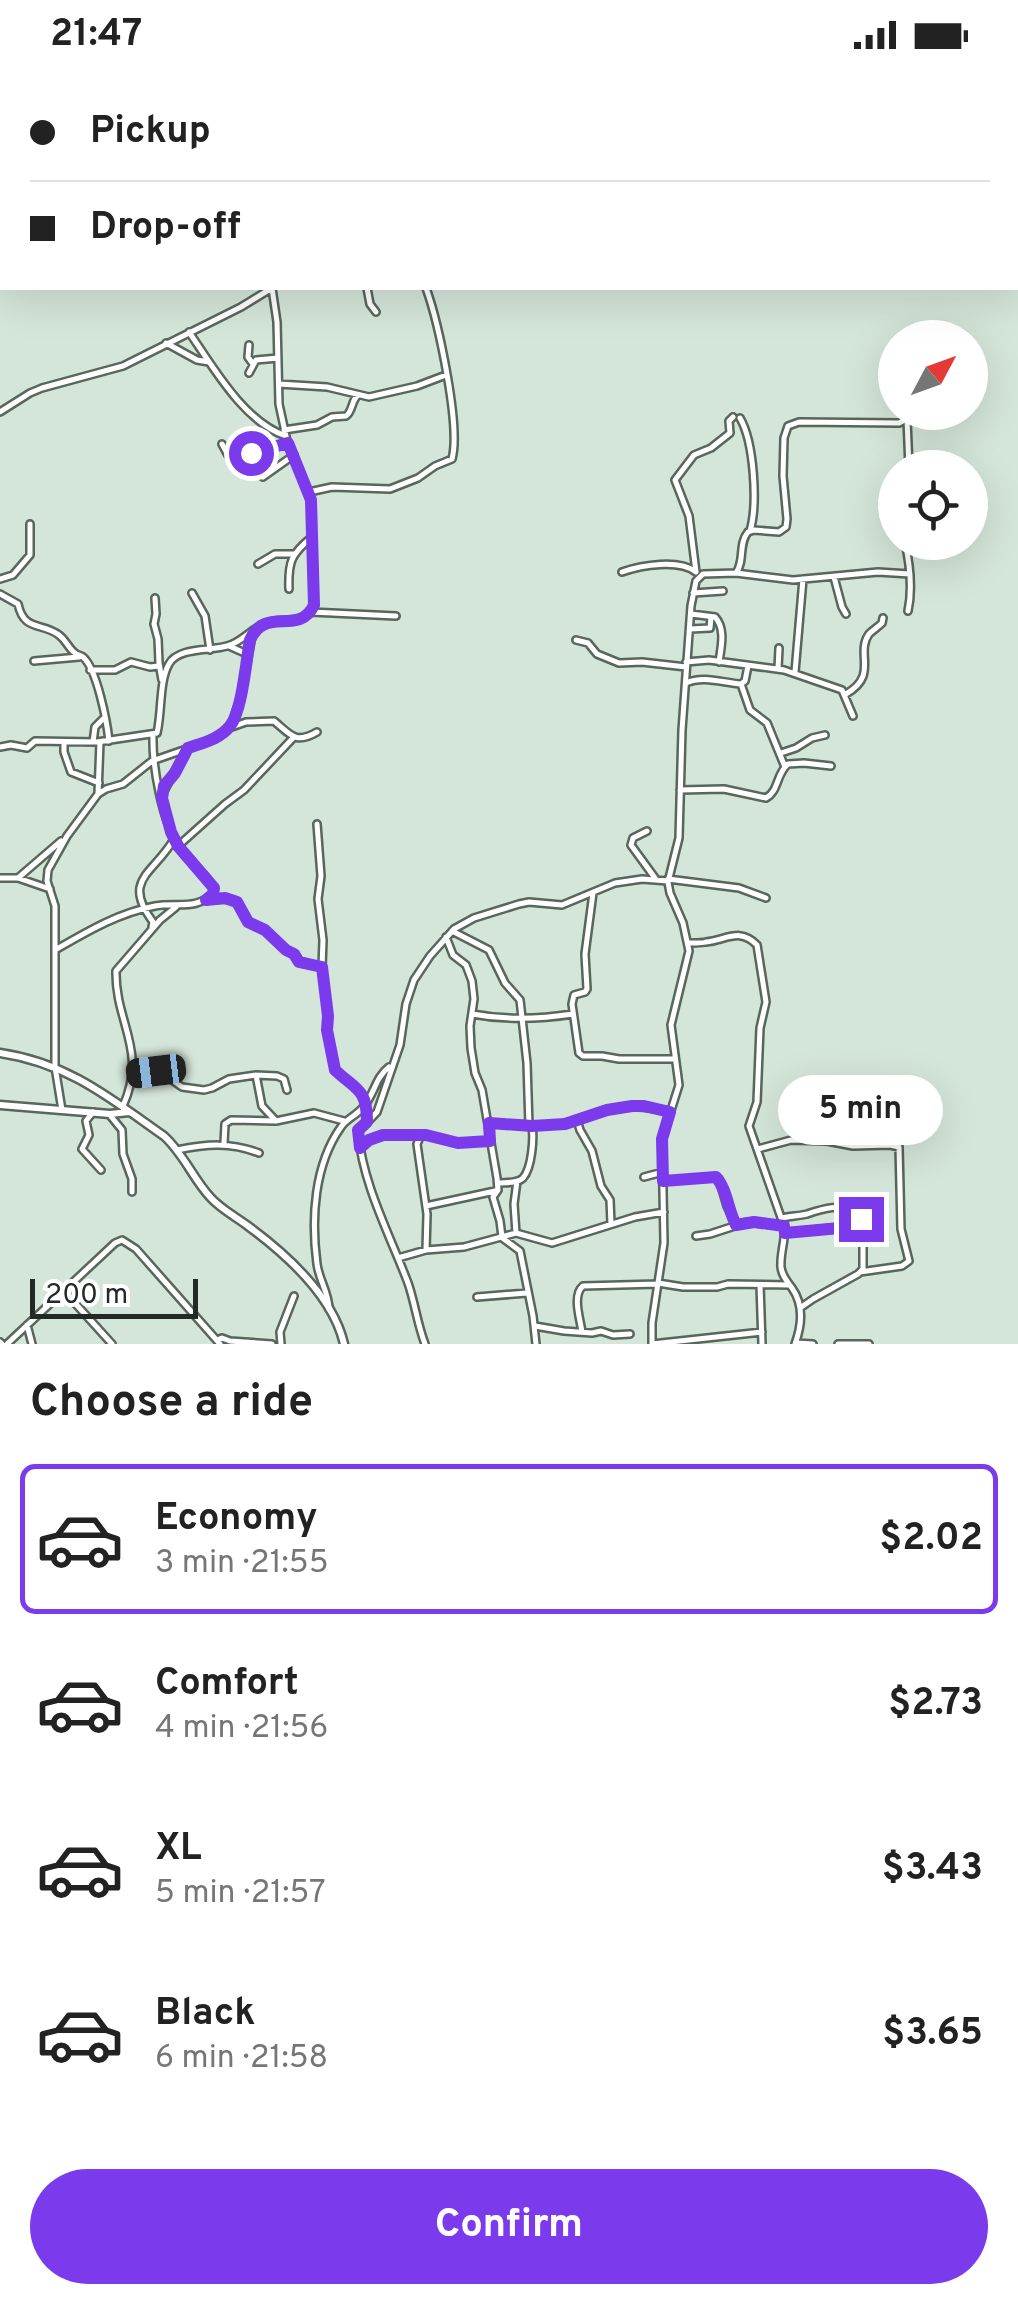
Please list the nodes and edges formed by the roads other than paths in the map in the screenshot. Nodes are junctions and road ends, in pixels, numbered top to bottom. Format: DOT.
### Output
graph roads {
  1 [pos="267,290"];
  2 [pos="270,290"];
  3 [pos="368,290"];
  4 [pos="427,290"];
  5 [pos="376,312"];
  6 [pos="189,332"];
  7 [pos="166,344"];
  8 [pos="249,345"];
  9 [pos="278,358"];
  10 [pos="210,362"];
  11 [pos="253,364"];
  12 [pos="249,372"];
  13 [pos="446,376"];
  14 [pos="279,384"];
  15 [pos="358,395"];
  16 [pos="0,402"];
  17 [pos="8,406"];
  18 [pos="0,412"];
  19 [pos="878,422"];
  20 [pos="286,436"];
  21 [pos="222,444"];
  22 [pos="294,455"];
  23 [pos="263,477"];
  24 [pos="308,492"];
  25 [pos="30,524"];
  26 [pos="750,530"];
  27 [pos="312,536"];
  28 [pos="294,554"];
  29 [pos="908,560"];
  30 [pos="258,564"];
  31 [pos="622,572"];
  32 [pos="736,573"];
  33 [pos="698,574"];
  34 [pos="910,574"];
  35 [pos="834,577"];
  36 [pos="0,579"];
  37 [pos="803,579"];
  38 [pos="289,589"];
  39 [pos="723,592"];
  40 [pos="192,593"];
  41 [pos="693,593"];
  42 [pos="0,594"];
  43 [pos="155,598"];
  44 [pos="908,611"];
  45 [pos="311,612"];
  46 [pos="690,614"];
  47 [pos="846,614"];
  48 [pos="396,616"];
  49 [pos="712,617"];
  50 [pos="883,618"];
  51 [pos="690,630"];
  52 [pos="254,631"];
  53 [pos="576,640"];
  54 [pos="229,646"];
  55 [pos="779,648"];
  56 [pos="210,650"];
  57 [pos="248,654"];
  58 [pos="82,656"];
  59 [pos="34,661"];
  60 [pos="719,662"];
  61 [pos="686,664"];
  62 [pos="159,666"];
  63 [pos="748,666"];
  64 [pos="778,669"];
  65 [pos="90,670"];
  66 [pos="795,672"];
  67 [pos="163,683"];
  68 [pos="685,684"];
  69 [pos="741,684"];
  70 [pos="845,694"];
  71 [pos="853,716"];
  72 [pos="105,718"];
  73 [pos="226,730"];
  74 [pos="317,732"];
  75 [pos="153,734"];
  76 [pos="825,735"];
  77 [pos="293,738"];
  78 [pos="64,741"];
  79 [pos="109,741"];
  80 [pos="96,742"];
  81 [pos="0,747"];
  82 [pos="188,748"];
  83 [pos="781,754"];
  84 [pos="152,761"];
  85 [pos="831,766"];
  86 [pos="785,767"];
  87 [pos="99,783"];
  88 [pos="680,790"];
  89 [pos="98,794"];
  90 [pos="162,798"];
  91 [pos="317,824"];
  92 [pos="647,831"];
  93 [pos="67,836"];
  94 [pos="176,842"];
  95 [pos="0,878"];
  96 [pos="18,878"];
  97 [pos="657,880"];
  98 [pos="668,880"];
  99 [pos="50,889"];
  100 [pos="593,893"];
  101 [pos="766,898"];
  102 [pos="206,900"];
  103 [pos="180,905"];
  104 [pos="143,909"];
  105 [pos="151,930"];
  106 [pos="452,931"];
  107 [pos="446,938"];
  108 [pos="688,943"];
  109 [pos="55,950"];
  110 [pos="322,967"];
  111 [pos="472,1014"];
  112 [pos="572,1014"];
  113 [pos="522,1017"];
  114 [pos="0,1053"];
  115 [pos="675,1059"];
  116 [pos="56,1066"];
  117 [pos="392,1066"];
  118 [pos="134,1074"];
  119 [pos="256,1075"];
  120 [pos="287,1090"];
  121 [pos="367,1103"];
  122 [pos="0,1105"];
  123 [pos="124,1106"];
  124 [pos="62,1110"];
  125 [pos="93,1112"];
  126 [pos="131,1112"];
  127 [pos="670,1112"];
  128 [pos="109,1114"];
  129 [pos="577,1120"];
  130 [pos="276,1121"];
  131 [pos="345,1121"];
  132 [pos="367,1122"];
  133 [pos="489,1123"];
  134 [pos="530,1126"];
  135 [pos="422,1135"];
  136 [pos="490,1141"];
  137 [pos="224,1143"];
  138 [pos="360,1148"];
  139 [pos="758,1149"];
  140 [pos="177,1150"];
  141 [pos="259,1153"];
  142 [pos="101,1170"];
  143 [pos="663,1172"];
  144 [pos="644,1177"];
  145 [pos="517,1181"];
  146 [pos="663,1181"];
  147 [pos="498,1186"];
  148 [pos="132,1192"];
  149 [pos="426,1206"];
  150 [pos="664,1212"];
  151 [pos="611,1224"];
  152 [pos="736,1225"];
  153 [pos="784,1225"];
  154 [pos="862,1226"];
  155 [pos="516,1233"];
  156 [pos="696,1236"];
  157 [pos="502,1237"];
  158 [pos="426,1250"];
  159 [pos="398,1258"];
  160 [pos="860,1272"];
  161 [pos="658,1284"];
  162 [pos="760,1285"];
  163 [pos="789,1285"];
  164 [pos="64,1290"];
  165 [pos="527,1293"];
  166 [pos="294,1296"];
  167 [pos="477,1297"];
  168 [pos="800,1308"];
  169 [pos="329,1309"];
  170 [pos="26,1325"];
  171 [pos="534,1326"];
  172 [pos="582,1332"];
  173 [pos="762,1332"];
  174 [pos="630,1334"];
  175 [pos="728,1334"];
  176 [pos="218,1342"];
  177 [pos="3,1343"];
  178 [pos="256,1343"];
  179 [pos="32,1344"];
  180 [pos="112,1344"];
  181 [pos="272,1344"];
  182 [pos="281,1344"];
  183 [pos="344,1344"];
  184 [pos="425,1344"];
  185 [pos="536,1344"];
  186 [pos="652,1344"];
  187 [pos="729,1344"];
  188 [pos="762,1344"];
  189 [pos="795,1344"];
  190 [pos="813,1344"];
  191 [pos="838,1344"];
  192 [pos="868,1344"];
  1 -- 6 [label="street"];
  2 -- 9 [label="street"];
  3 -- 5 [label="street"];
  4 -- 13 [label="street"];
  6 -- 7 [label="street"];
  6 -- 10 [label="street"];
  7 -- 10 [label="street"];
  7 -- 17 [label="street"];
  8 -- 11 [label="street"];
  9 -- 11 [label="street"];
  9 -- 14 [label="street"];
  10 -- 20 [label="street"];
  11 -- 12 [label="street"];
  13 -- 15 [label="street"];
  13 -- 24 [label="street"];
  14 -- 15 [label="street"];
  14 -- 20 [label="street"];
  15 -- 20 [label="street"];
  16 -- 17 [label="street"];
  17 -- 18 [label="street"];
  19 -- 26 [label="street"];
  20 -- 21 [label="street"];
  20 -- 22 [label="street"];
  22 -- 23 [label="street"];
  22 -- 24 [label="street"];
  24 -- 27 [label="street"];
  25 -- 36 [label="street"];
  26 -- 32 [label="street"];
  26 -- 33 [label="street"];
  27 -- 28 [label="street"];
  27 -- 45 [label="street"];
  28 -- 30 [label="street"];
  28 -- 38 [label="street"];
  29 -- 34 [label="street"];
  31 -- 33 [label="street"];
  32 -- 33 [label="street"];
  32 -- 37 [label="street"];
  33 -- 41 [label="street"];
  34 -- 35 [label="street"];
  34 -- 44 [label="street"];
  35 -- 37 [label="street"];
  35 -- 47 [label="street"];
  37 -- 66 [label="street"];
  39 -- 41 [label="street"];
  40 -- 56 [label="street"];
  41 -- 46 [label="street"];
  42 -- 58 [label="street"];
  43 -- 62 [label="street"];
  45 -- 48 [label="street"];
  45 -- 52 [label="street"];
  46 -- 49 [label="street"];
  46 -- 51 [label="street"];
  49 -- 51 [label="street"];
  49 -- 60 [label="street"];
  50 -- 70 [label="street"];
  51 -- 61 [label="street"];
  52 -- 54 [label="street"];
  52 -- 57 [label="street"];
  53 -- 61 [label="street"];
  54 -- 56 [label="street"];
  54 -- 57 [label="street"];
  55 -- 64 [label="street"];
  56 -- 67 [label="street"];
  57 -- 73 [label="street"];
  58 -- 59 [label="street"];
  58 -- 65 [label="street"];
  60 -- 61 [label="street"];
  60 -- 63 [label="street"];
  61 -- 68 [label="street"];
  62 -- 65 [label="street"];
  62 -- 67 [label="street"];
  63 -- 64 [label="street"];
  63 -- 69 [label="street"];
  64 -- 66 [label="street"];
  65 -- 72 [label="street"];
  66 -- 70 [label="street"];
  67 -- 75 [label="street"];
  68 -- 69 [label="street"];
  68 -- 88 [label="street"];
  69 -- 83 [label="street"];
  70 -- 71 [label="street"];
  72 -- 79 [label="street"];
  72 -- 80 [label="street"];
  73 -- 77 [label="street"];
  73 -- 82 [label="street"];
  74 -- 77 [label="street"];
  75 -- 79 [label="street"];
  75 -- 84 [label="street"];
  76 -- 83 [label="street"];
  77 -- 94 [label="street"];
  78 -- 80 [label="street"];
  78 -- 81 [label="street"];
  78 -- 87 [label="street"];
  79 -- 80 [label="street"];
  80 -- 87 [label="street"];
  82 -- 84 [label="street"];
  82 -- 90 [label="street"];
  83 -- 86 [label="street"];
  84 -- 89 [label="street"];
  84 -- 90 [label="street"];
  85 -- 86 [label="street"];
  86 -- 88 [label="street"];
  87 -- 89 [label="street"];
  88 -- 98 [label="street"];
  89 -- 93 [label="street"];
  90 -- 94 [label="street"];
  91 -- 110 [label="street"];
  92 -- 97 [label="street"];
  93 -- 96 [label="street"];
  93 -- 99 [label="street"];
  94 -- 102 [label="street"];
  94 -- 104 [label="street"];
  95 -- 96 [label="street"];
  96 -- 99 [label="street"];
  97 -- 98 [label="street"];
  97 -- 100 [label="street"];
  98 -- 101 [label="street"];
  98 -- 108 [label="street"];
  99 -- 109 [label="street"];
  100 -- 106 [label="street"];
  100 -- 112 [label="street"];
  102 -- 103 [label="street"];
  102 -- 110 [label="street"];
  103 -- 104 [label="street"];
  103 -- 105 [label="street"];
  104 -- 105 [label="street"];
  104 -- 109 [label="street"];
  105 -- 118 [label="street"];
  106 -- 107 [label="street"];
  106 -- 113 [label="street"];
  107 -- 111 [label="street"];
  107 -- 117 [label="street"];
  108 -- 115 [label="street"];
  108 -- 139 [label="street"];
  109 -- 116 [label="street"];
  110 -- 121 [label="street"];
  111 -- 113 [label="street"];
  111 -- 133 [label="street"];
  112 -- 113 [label="street"];
  112 -- 115 [label="street"];
  113 -- 134 [label="street"];
  114 -- 116 [label="street"];
  115 -- 127 [label="street"];
  116 -- 123 [label="street"];
  116 -- 124 [label="street"];
  117 -- 121 [label="street"];
  117 -- 132 [label="street"];
  118 -- 119 [label="street"];
  118 -- 123 [label="street"];
  119 -- 120 [label="street"];
  119 -- 130 [label="street"];
  121 -- 131 [label="street"];
  121 -- 132 [label="street"];
  122 -- 124 [label="street"];
  123 -- 126 [label="street"];
  124 -- 125 [label="street"];
  125 -- 128 [label="street"];
  125 -- 142 [label="street"];
  126 -- 128 [label="street"];
  126 -- 140 [label="street"];
  127 -- 129 [label="street"];
  127 -- 143 [label="street"];
  128 -- 148 [label="street"];
  129 -- 134 [label="street"];
  129 -- 151 [label="street"];
  130 -- 131 [label="street"];
  130 -- 137 [label="street"];
  131 -- 169 [label="street"];
  132 -- 138 [label="street"];
  133 -- 134 [label="street"];
  133 -- 136 [label="street"];
  134 -- 145 [label="street"];
  135 -- 136 [label="street"];
  135 -- 138 [label="street"];
  135 -- 149 [label="street"];
  136 -- 147 [label="street"];
  137 -- 140 [label="street"];
  137 -- 141 [label="street"];
  138 -- 159 [label="street"];
  139 -- 153 [label="street"];
  139 -- 160 [label="street"];
  140 -- 169 [label="street"];
  143 -- 144 [label="street"];
  143 -- 146 [label="street"];
  145 -- 147 [label="street"];
  145 -- 155 [label="street"];
  146 -- 150 [label="street"];
  146 -- 152 [label="street"];
  147 -- 149 [label="street"];
  147 -- 157 [label="street"];
  149 -- 158 [label="street"];
  150 -- 151 [label="street"];
  150 -- 161 [label="street"];
  151 -- 155 [label="street"];
  152 -- 153 [label="street"];
  152 -- 156 [label="street"];
  153 -- 154 [label="street"];
  153 -- 154 [label="street"];
  153 -- 163 [label="street"];
  154 -- 160 [label="street"];
  155 -- 157 [label="street"];
  157 -- 158 [label="street"];
  157 -- 165 [label="street"];
  158 -- 159 [label="street"];
  159 -- 184 [label="street"];
  160 -- 168 [label="street"];
  161 -- 162 [label="street"];
  161 -- 172 [label="street"];
  161 -- 186 [label="street"];
  162 -- 163 [label="street"];
  162 -- 173 [label="street"];
  163 -- 168 [label="street"];
  164 -- 170 [label="street"];
  164 -- 176 [label="street"];
  164 -- 180 [label="street"];
  165 -- 167 [label="street"];
  165 -- 171 [label="street"];
  166 -- 182 [label="street"];
  168 -- 189 [label="street"];
  169 -- 183 [label="street"];
  170 -- 177 [label="street"];
  170 -- 179 [label="street"];
  171 -- 172 [label="street"];
  171 -- 185 [label="street"];
  172 -- 174 [label="street"];
  173 -- 175 [label="street"];
  173 -- 188 [label="street"];
  175 -- 186 [label="street"];
  175 -- 187 [label="street"];
  176 -- 178 [label="street"];
  178 -- 181 [label="street"];
  189 -- 190 [label="street"];
  191 -- 192 [label="street"];
}
